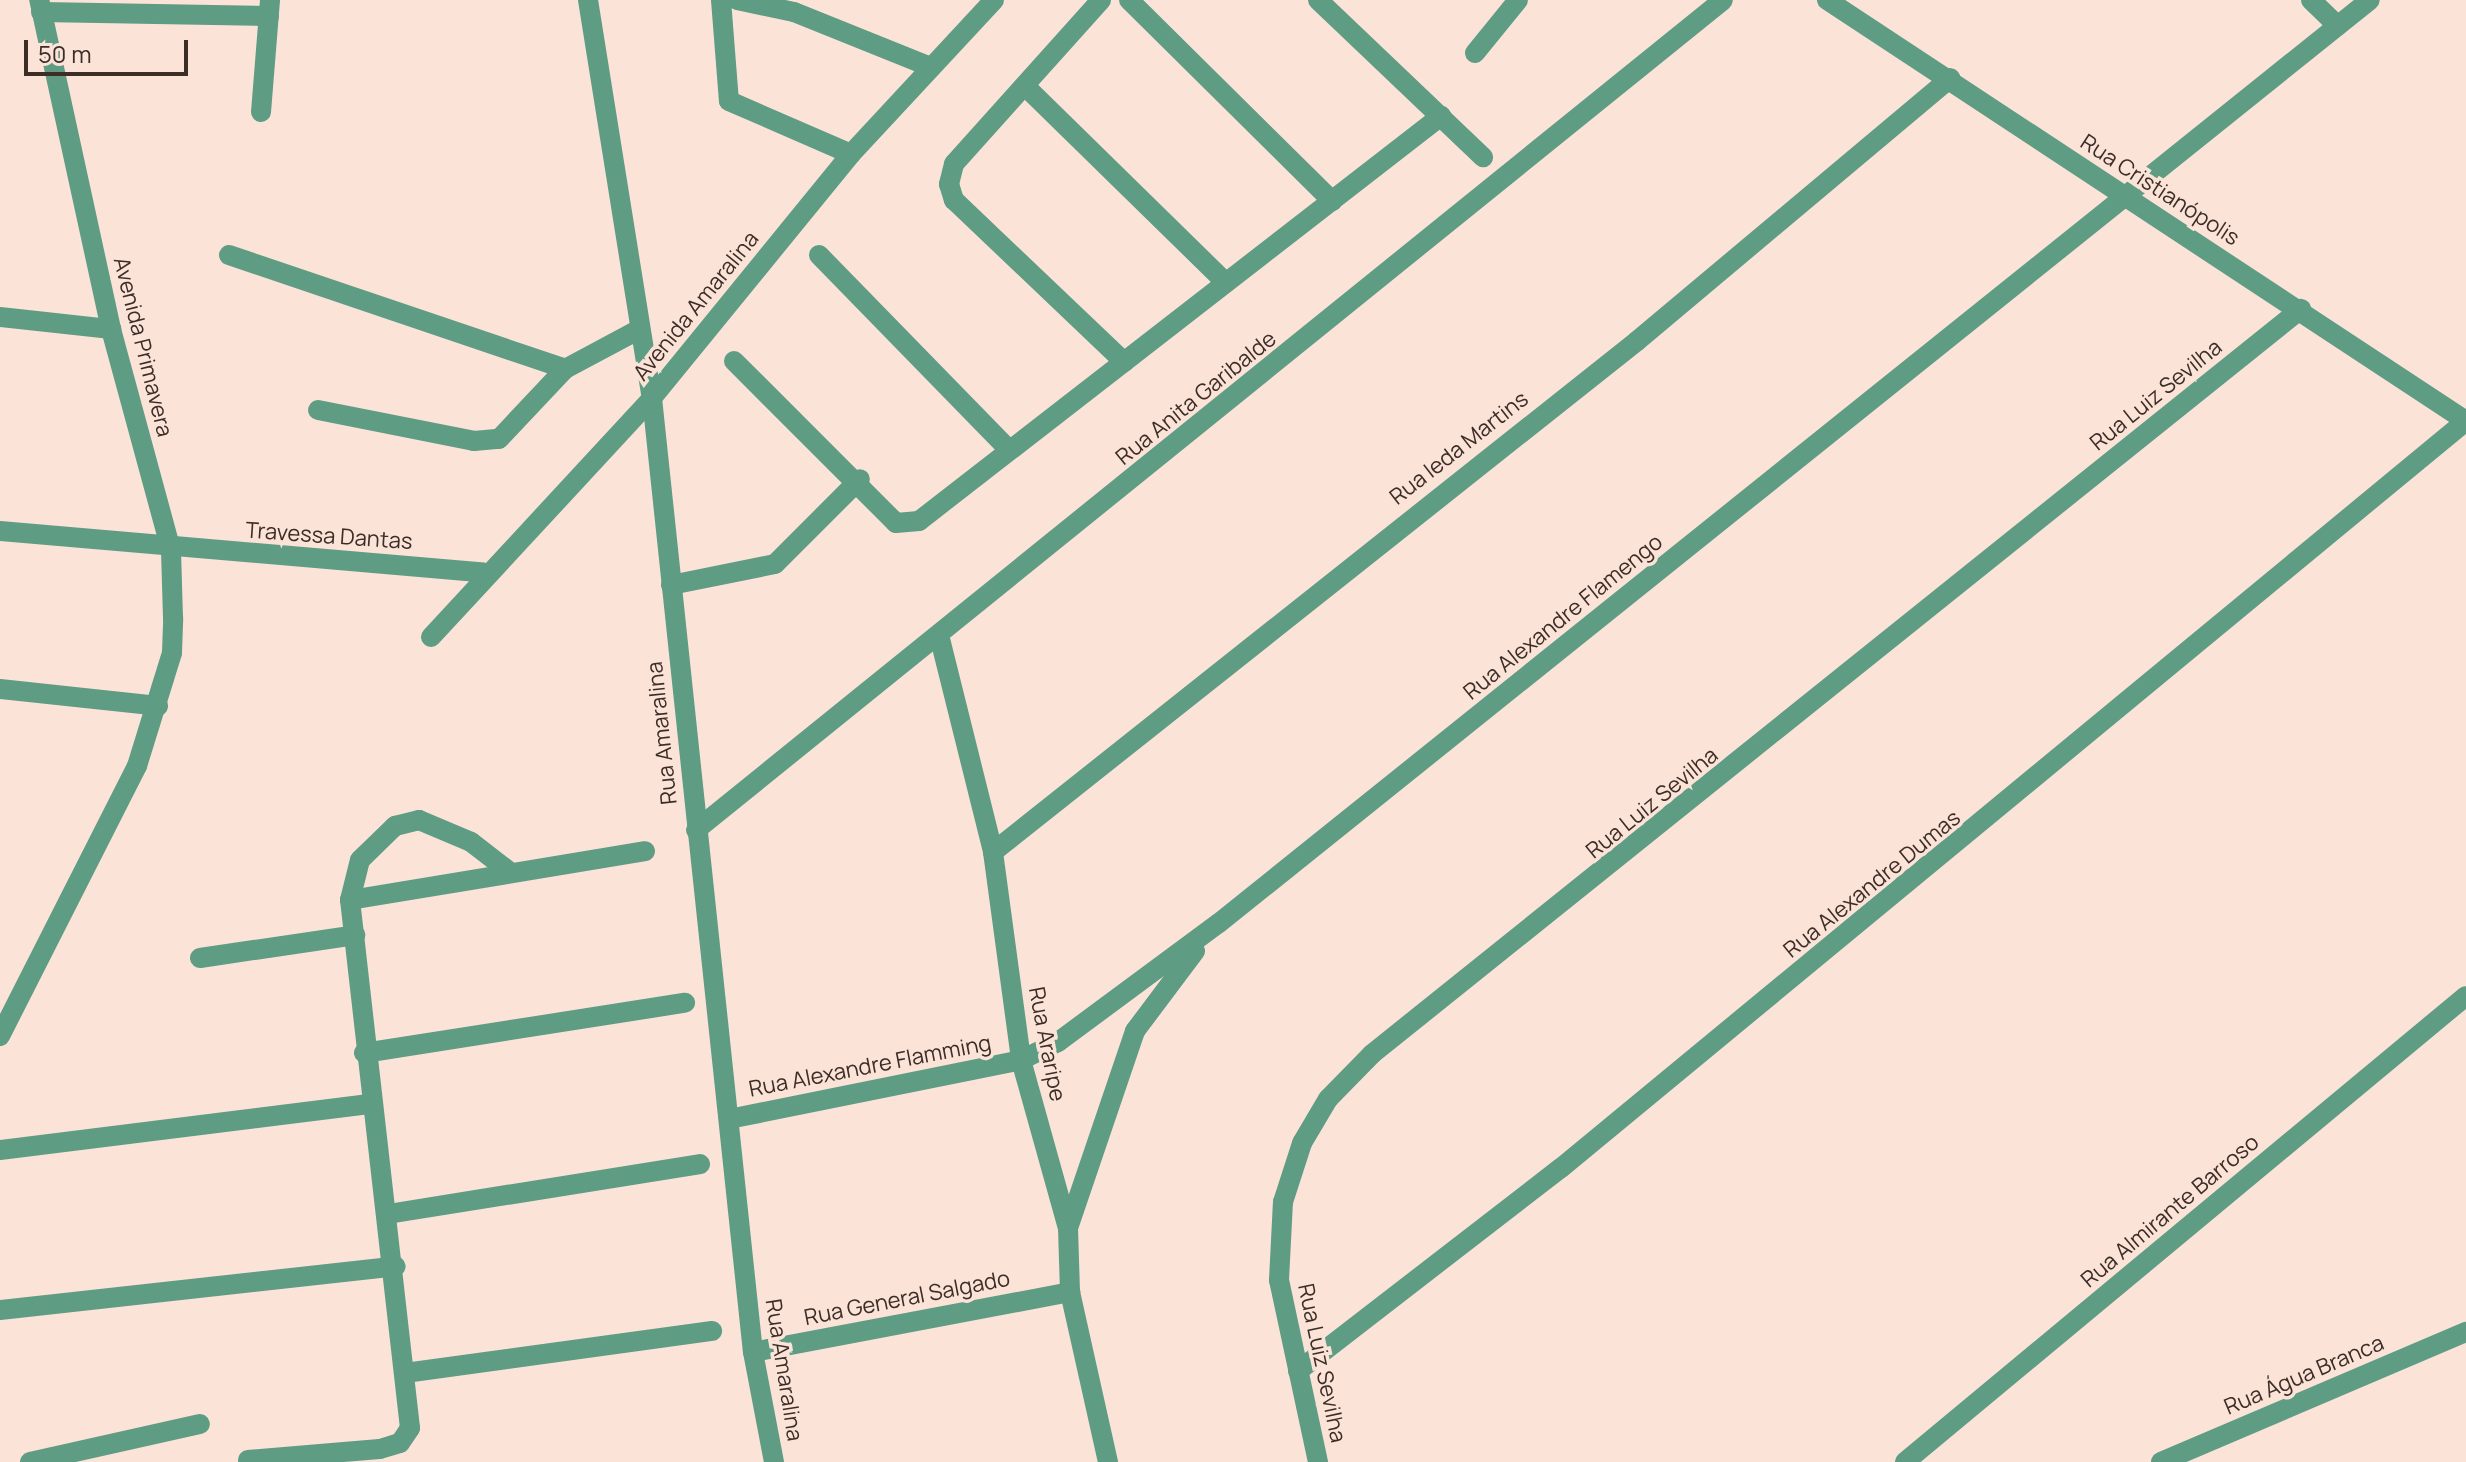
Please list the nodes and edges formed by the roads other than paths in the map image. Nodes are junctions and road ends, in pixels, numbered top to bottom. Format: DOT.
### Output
graph roads {
  1 [pos="588,0"];
  2 [pos="721,0"];
  3 [pos="737,0"];
  4 [pos="994,0"];
  5 [pos="1101,0"];
  6 [pos="1129,0"];
  7 [pos="1318,0"];
  8 [pos="1518,0"];
  9 [pos="1723,0"];
  10 [pos="1827,0"];
  11 [pos="2311,0"];
  12 [pos="2370,0"];
  13 [pos="40,6"];
  14 [pos="270,8"];
  15 [pos="2338,26"];
  16 [pos="1475,53"];
  17 [pos="931,67"];
  18 [pos="1950,78"];
  19 [pos="1025,86"];
  20 [pos="261,112"];
  21 [pos="1441,116"];
  22 [pos="851,154"];
  23 [pos="1483,157"];
  24 [pos="2126,199"];
  25 [pos="1332,201"];
  26 [pos="229,255"];
  27 [pos="819,255"];
  28 [pos="1226,283"];
  29 [pos="2301,309"];
  30 [pos="0,317"];
  31 [pos="111,329"];
  32 [pos="638,330"];
  33 [pos="734,361"];
  34 [pos="1124,362"];
  35 [pos="565,369"];
  36 [pos="652,398"];
  37 [pos="318,410"];
  38 [pos="2466,421"];
  39 [pos="1009,450"];
  40 [pos="860,479"];
  41 [pos="0,531"];
  42 [pos="171,550"];
  43 [pos="483,572"];
  44 [pos="671,585"];
  45 [pos="939,635"];
  46 [pos="431,637"];
  47 [pos="0,689"];
  48 [pos="158,706"];
  49 [pos="696,830"];
  50 [pos="645,851"];
  51 [pos="993,852"];
  52 [pos="510,872"];
  53 [pos="350,900"];
  54 [pos="1219,923"];
  55 [pos="355,935"];
  56 [pos="200,958"];
  57 [pos="2466,996"];
  58 [pos="685,1003"];
  59 [pos="0,1036"];
  60 [pos="364,1053"];
  61 [pos="1021,1060"];
  62 [pos="371,1104"];
  63 [pos="729,1119"];
  64 [pos="0,1150"];
  65 [pos="700,1164"];
  66 [pos="388,1214"];
  67 [pos="1068,1228"];
  68 [pos="396,1266"];
  69 [pos="1070,1292"];
  70 [pos="0,1310"];
  71 [pos="712,1331"];
  72 [pos="2466,1332"];
  73 [pos="753,1352"];
  74 [pos="1298,1371"];
  75 [pos="405,1373"];
  76 [pos="200,1424"];
  77 [pos="1918,1458"];
  78 [pos="248,1460"];
  79 [pos="30,1462"];
  80 [pos="774,1462"];
  81 [pos="1108,1462"];
  82 [pos="1318,1462"];
  83 [pos="2161,1462"];
  1 -- 32 [label="street, Rua Amaralina"];
  2 -- 22 [label="street"];
  3 -- 17 [label="street"];
  4 -- 17 [label="street, Avenida Amaralina"];
  5 -- 19 [label="street"];
  6 -- 25 [label="street"];
  7 -- 21 [label="street"];
  8 -- 16 [label="street"];
  9 -- 45 [label="street, Rua Anita Garibalde"];
  10 -- 18 [label="street, Rua Cristianópolis"];
  11 -- 15 [label="street"];
  12 -- 15 [label="street, Rua Alexandre Flamengo"];
  13 -- 14 [label="street"];
  13 -- 31 [label="street, Avenida Primavera"];
  14 -- 20 [label="street"];
  15 -- 24 [label="street, Rua Alexandre Flamengo"];
  17 -- 22 [label="street, Avenida Amaralina"];
  18 -- 24 [label="street, Rua Cristianópolis"];
  18 -- 51 [label="street, Rua Ieda Martins"];
  19 -- 28 [label="street"];
  19 -- 34 [label="street"];
  21 -- 23 [label="street"];
  21 -- 25 [label="street"];
  22 -- 36 [label="street, Avenida Amaralina"];
  24 -- 29 [label="street, Rua Cristianópolis"];
  24 -- 54 [label="street, Rua Alexandre Flamengo"];
  25 -- 28 [label="street"];
  26 -- 35 [label="street"];
  27 -- 39 [label="street"];
  28 -- 34 [label="street"];
  29 -- 38 [label="street, Rua Cristianópolis"];
  29 -- 74 [label="street, Rua Luiz Sevilha"];
  30 -- 31 [label="street"];
  31 -- 42 [label="street, Avenida Primavera"];
  32 -- 35 [label="street"];
  32 -- 36 [label="street, Rua Amaralina"];
  33 -- 40 [label="street"];
  34 -- 39 [label="street"];
  35 -- 37 [label="street"];
  36 -- 43 [label="street, Avenida Amaralina"];
  36 -- 44 [label="street, Rua Amaralina"];
  38 -- 74 [label="street, Rua Alexandre Dumas"];
  39 -- 40 [label="street"];
  40 -- 44 [label="street"];
  41 -- 42 [label="street, Travessa Dantas"];
  42 -- 43 [label="street, Travessa Dantas"];
  42 -- 48 [label="street, Avenida Primavera"];
  43 -- 46 [label="street, Avenida Amaralina"];
  44 -- 49 [label="street, Rua Amaralina"];
  45 -- 49 [label="street, Rua Anita Garibalde"];
  45 -- 51 [label="street, Rua Araripe"];
  47 -- 48 [label="street"];
  48 -- 59 [label="street, Avenida Primavera"];
  49 -- 63 [label="street, Rua Amaralina"];
  50 -- 52 [label="street"];
  51 -- 61 [label="street, Rua Araripe"];
  52 -- 53 [label="street"];
  52 -- 53 [label="street"];
  53 -- 55 [label="street"];
  54 -- 61 [label="street, Rua Alexandre Flamengo"];
  54 -- 67 [label="street"];
  55 -- 56 [label="street"];
  55 -- 60 [label="street"];
  57 -- 77 [label="street, Rua Almirante Barroso"];
  58 -- 60 [label="street"];
  60 -- 62 [label="street"];
  61 -- 63 [label="street, Rua Alexandre Flamming"];
  61 -- 67 [label="street, Rua Araripe"];
  62 -- 64 [label="street"];
  62 -- 66 [label="street"];
  63 -- 73 [label="street, Rua Amaralina"];
  65 -- 66 [label="street"];
  66 -- 68 [label="street"];
  67 -- 69 [label="street, Rua Araripe"];
  68 -- 70 [label="street"];
  68 -- 75 [label="street"];
  69 -- 73 [label="street, Rua General Salgado"];
  69 -- 81 [label="street, Rua Araripe"];
  71 -- 75 [label="street"];
  72 -- 83 [label="street, Rua Água Branca"];
  73 -- 80 [label="street, Rua Amaralina"];
  74 -- 82 [label="street, Rua Luiz Sevilha"];
  75 -- 78 [label="street"];
  76 -- 79 [label="street"];
}
